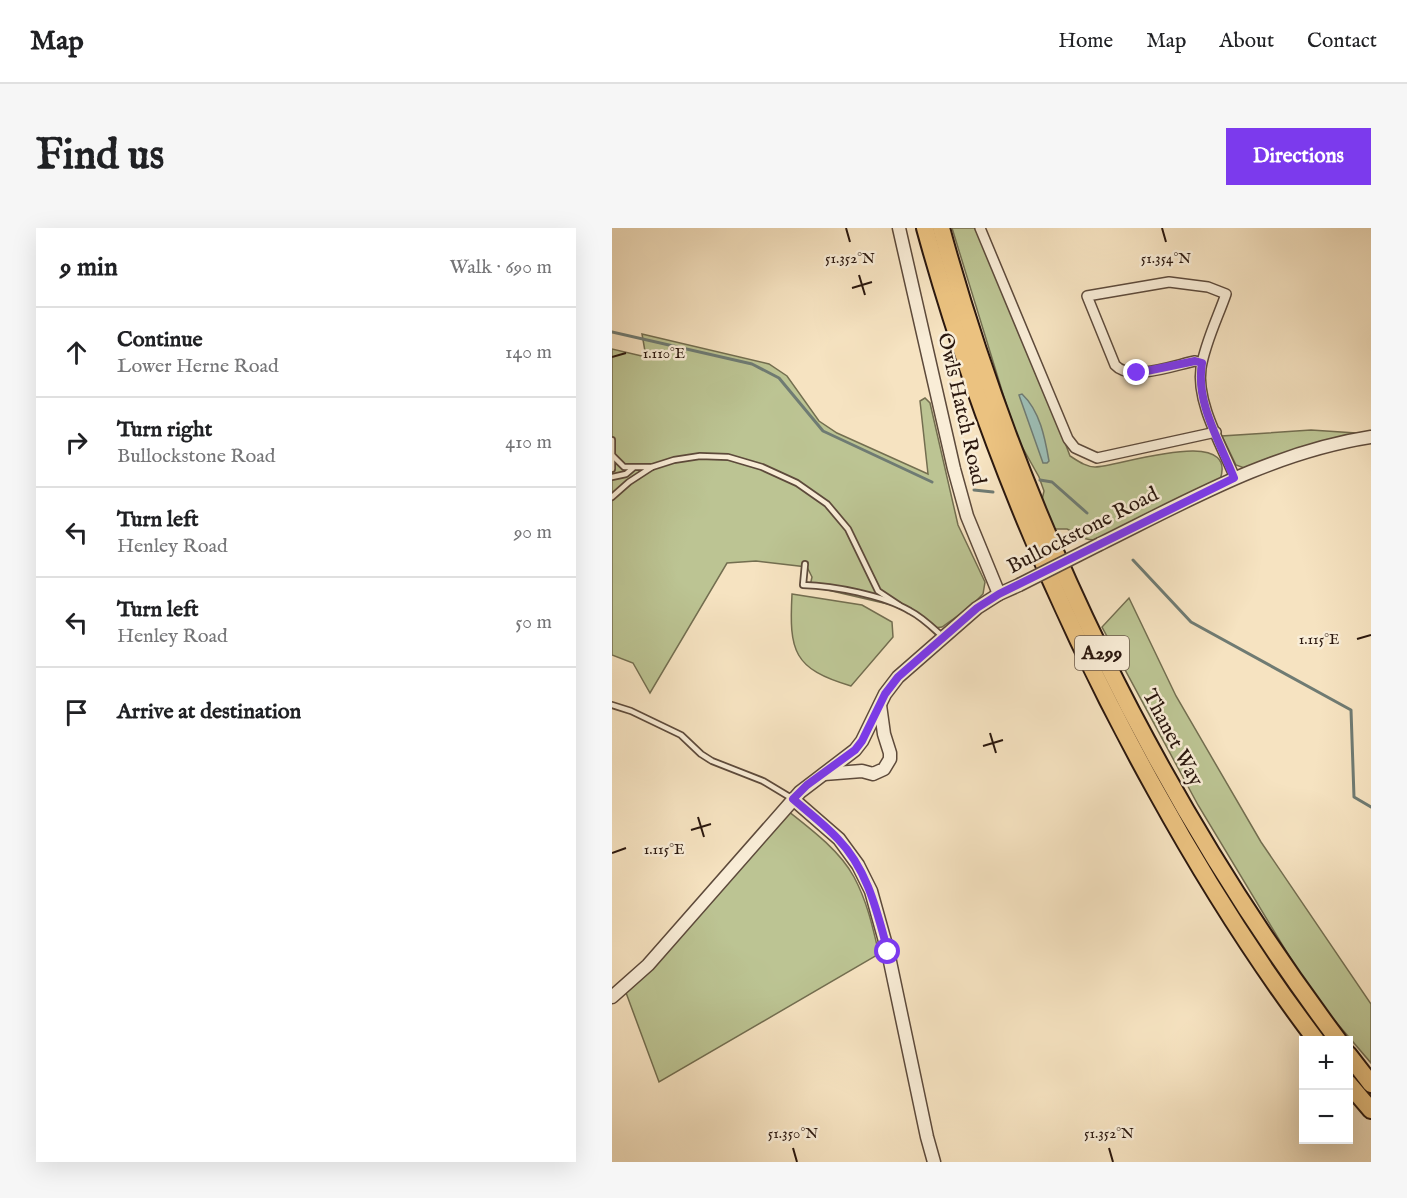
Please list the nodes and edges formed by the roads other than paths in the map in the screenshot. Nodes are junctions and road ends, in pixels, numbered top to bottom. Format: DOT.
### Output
graph roads {
  1 [pos="899,228"];
  2 [pos="925,228"];
  3 [pos="941,228"];
  4 [pos="980,228"];
  5 [pos="1202,363"];
  6 [pos="1216,432"];
  7 [pos="1371,437"];
  8 [pos="612,440"];
  9 [pos="612,455"];
  10 [pos="652,467"];
  11 [pos="633,468"];
  12 [pos="612,469"];
  13 [pos="612,477"];
  14 [pos="1234,478"];
  15 [pos="612,497"];
  16 [pos="805,564"];
  17 [pos="999,594"];
  18 [pos="898,605"];
  19 [pos="943,636"];
  20 [pos="880,704"];
  21 [pos="612,705"];
  22 [pos="858,746"];
  23 [pos="888,747"];
  24 [pos="862,771"];
  25 [pos="824,774"];
  26 [pos="793,799"];
  27 [pos="612,997"];
  28 [pos="1313,1036"];
  29 [pos="1334,1036"];
  30 [pos="1353,1061"];
  31 [pos="1371,1084"];
  32 [pos="1353,1089"];
  33 [pos="1371,1110"];
  34 [pos="934,1162"];
  1 -- 17 [label="street, Owls Hatch Road"];
  2 -- 28 [label="highway, Thanet Way / A299"];
  3 -- 29 [label="highway, Thanet Way / A299"];
  4 -- 6 [label="street"];
  5 -- 5 [label="street"];
  5 -- 6 [label="street"];
  6 -- 14 [label="street"];
  7 -- 14 [label="street, Bullockstone Road"];
  8 -- 9 [label="lane"];
  9 -- 11 [label="lane"];
  9 -- 12 [label="lane"];
  10 -- 11 [label="lane"];
  10 -- 15 [label="lane"];
  10 -- 18 [label="lane"];
  11 -- 13 [label="lane"];
  14 -- 17 [label="street, Bullockstone Road, bridge"];
  16 -- 18 [label="lane"];
  17 -- 19 [label="street, Bullockstone Road"];
  18 -- 19 [label="lane"];
  19 -- 20 [label="street, Bullockstone Road"];
  20 -- 22 [label="street, Bullockstone Road"];
  20 -- 23 [label="street"];
  21 -- 26 [label="lane"];
  22 -- 23 [label="street"];
  22 -- 24 [label="street"];
  22 -- 25 [label="street, Bullockstone Road"];
  23 -- 24 [label="street"];
  24 -- 25 [label="street"];
  25 -- 26 [label="street, Bullockstone Road"];
  26 -- 27 [label="street, Bullockstone Road"];
  26 -- 34 [label="street"];
  30 -- 31 [label="highway"];
  32 -- 33 [label="highway"];
}
